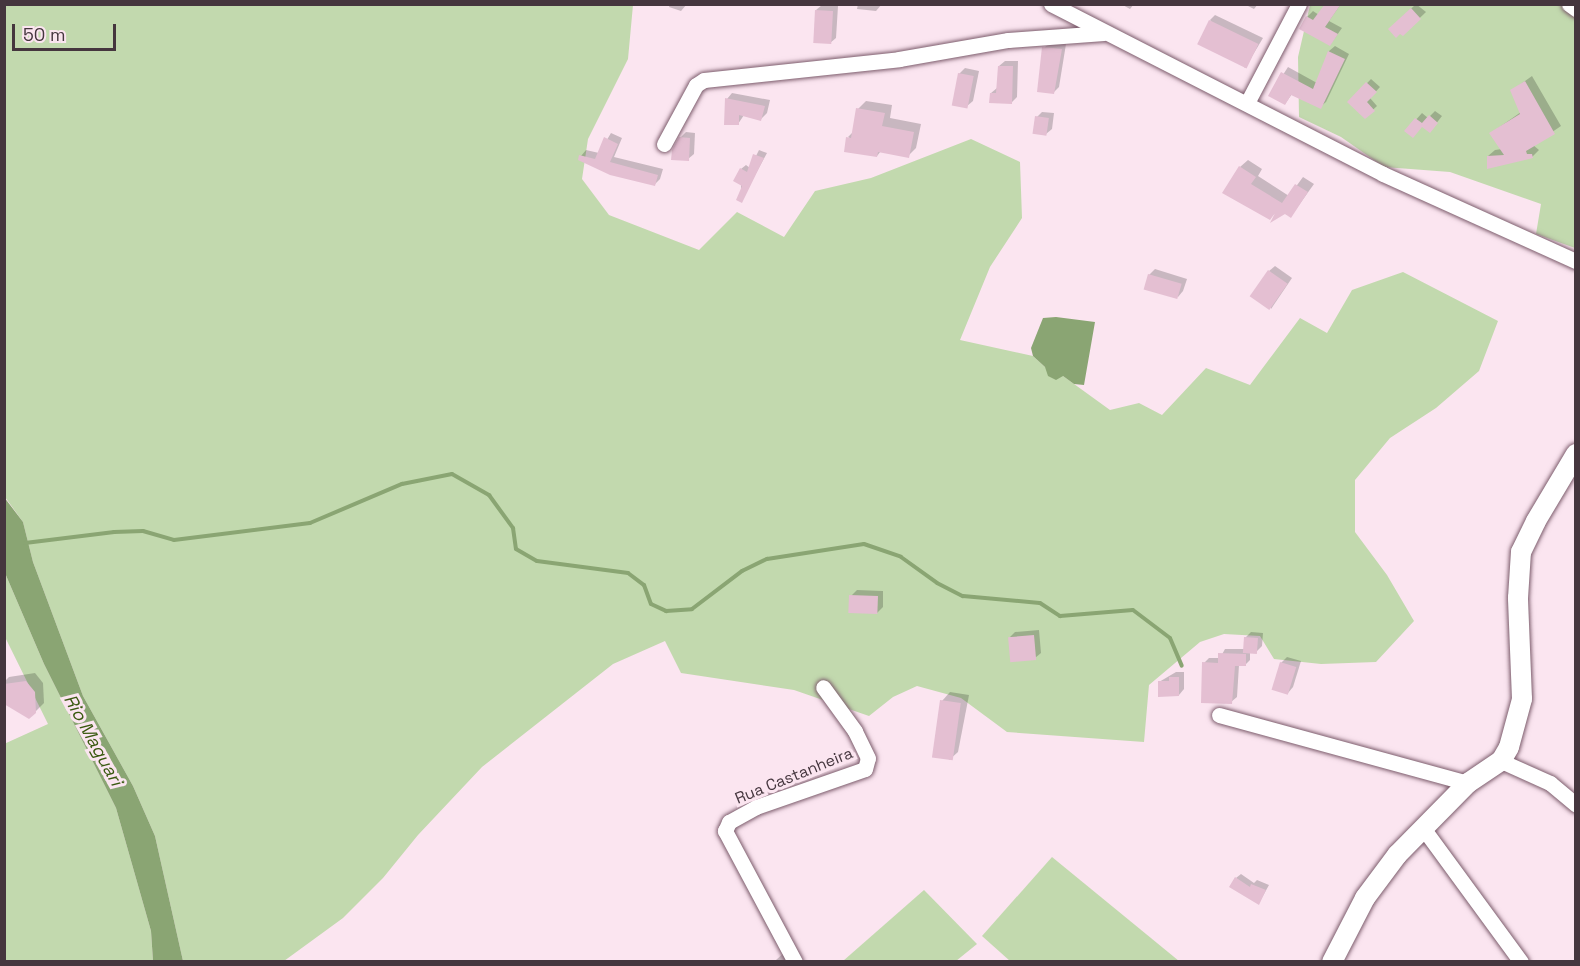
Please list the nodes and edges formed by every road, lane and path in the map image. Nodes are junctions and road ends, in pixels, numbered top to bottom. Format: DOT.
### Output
graph roads {
  1 [pos="1051,4"];
  2 [pos="1299,4"];
  3 [pos="1569,4"];
  4 [pos="1575,9"];
  5 [pos="1104,33"];
  6 [pos="1247,104"];
  7 [pos="664,144"];
  8 [pos="1575,261"];
  9 [pos="1575,454"];
  10 [pos="823,687"];
  11 [pos="1220,715"];
  12 [pos="1501,762"];
  13 [pos="1468,783"];
  14 [pos="1575,805"];
  15 [pos="1423,828"];
  16 [pos="795,962"];
  17 [pos="1332,962"];
  18 [pos="1521,962"];
  1 -- 5 [label="street"];
  2 -- 6 [label="street"];
  3 -- 4 [label="street"];
  5 -- 6 [label="street"];
  5 -- 7 [label="street"];
  6 -- 8 [label="street"];
  9 -- 12 [label="street"];
  10 -- 16 [label="street, Rua Castanheira"];
  11 -- 13 [label="street"];
  12 -- 13 [label="street"];
  12 -- 14 [label="street"];
  13 -- 15 [label="street"];
  15 -- 17 [label="street"];
  15 -- 18 [label="street"];
}
